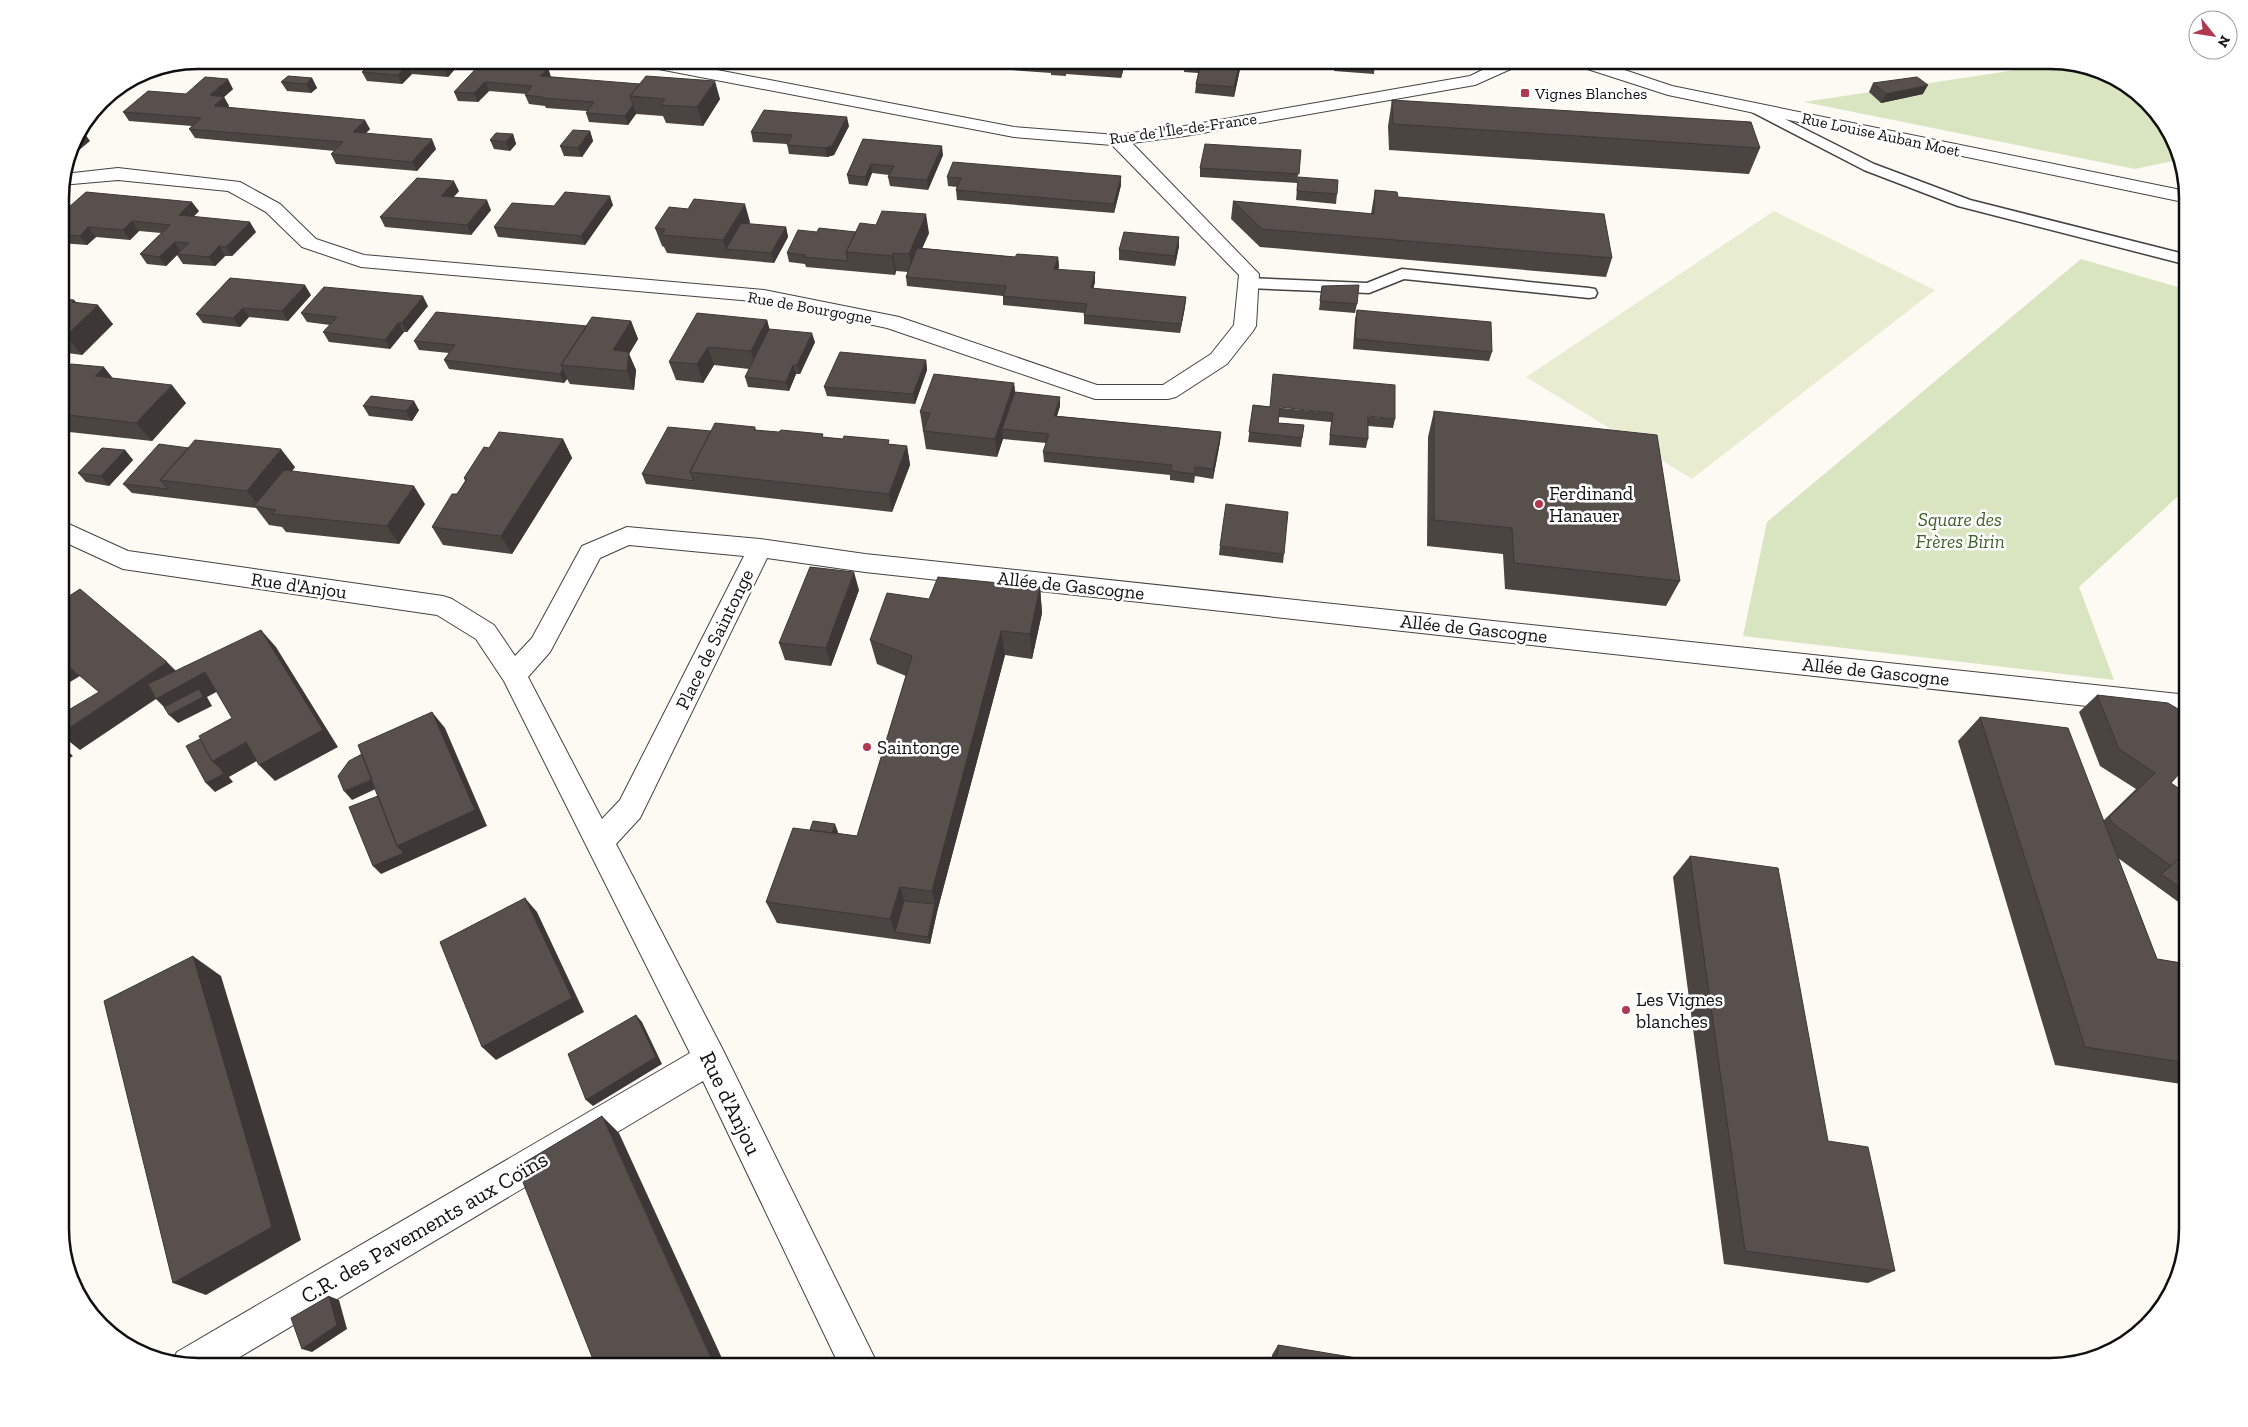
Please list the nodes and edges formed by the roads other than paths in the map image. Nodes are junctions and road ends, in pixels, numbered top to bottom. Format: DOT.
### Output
graph roads {
  1 [pos="684,69"];
  2 [pos="740,69"];
  3 [pos="1498,69"];
  4 [pos="1605,69"];
  5 [pos="745,81"];
  6 [pos="1755,108"];
  7 [pos="1117,140"];
  8 [pos="70,179"];
  9 [pos="2179,195"];
  10 [pos="2179,258"];
  11 [pos="1248,283"];
  12 [pos="1589,293"];
  13 [pos="69,533"];
  14 [pos="760,548"];
  15 [pos="514,675"];
  16 [pos="2179,705"];
  17 [pos="600,841"];
  18 [pos="710,1059"];
  19 [pos="202,1358"];
  20 [pos="856,1358"];
  1 -- 5 [label="street, Rue de l'Île-de-France"];
  2 -- 5 [label="street"];
  3 -- 7 [label="street, Rue de l'Île-de-France"];
  4 -- 6 [label="street, Rue Louise Auban Moet"];
  5 -- 7 [label="street, Rue de l'Île-de-France"];
  6 -- 9 [label="street, Rue Louise Auban Moet"];
  6 -- 10 [label="lane"];
  7 -- 11 [label="street"];
  8 -- 11 [label="street, Rue de Bourgogne"];
  11 -- 12 [label="lane"];
  13 -- 15 [label="street, Rue d'Anjou"];
  14 -- 15 [label="street, Place de Saintonge"];
  14 -- 16 [label="street, Allée de Gascogne"];
  14 -- 17 [label="street, Place de Saintonge"];
  15 -- 17 [label="street"];
  17 -- 18 [label="street, Rue d'Anjou"];
  18 -- 19 [label="street, C.R. des Pavements aux Coins"];
  18 -- 20 [label="street, Rue d'Anjou"];
}
